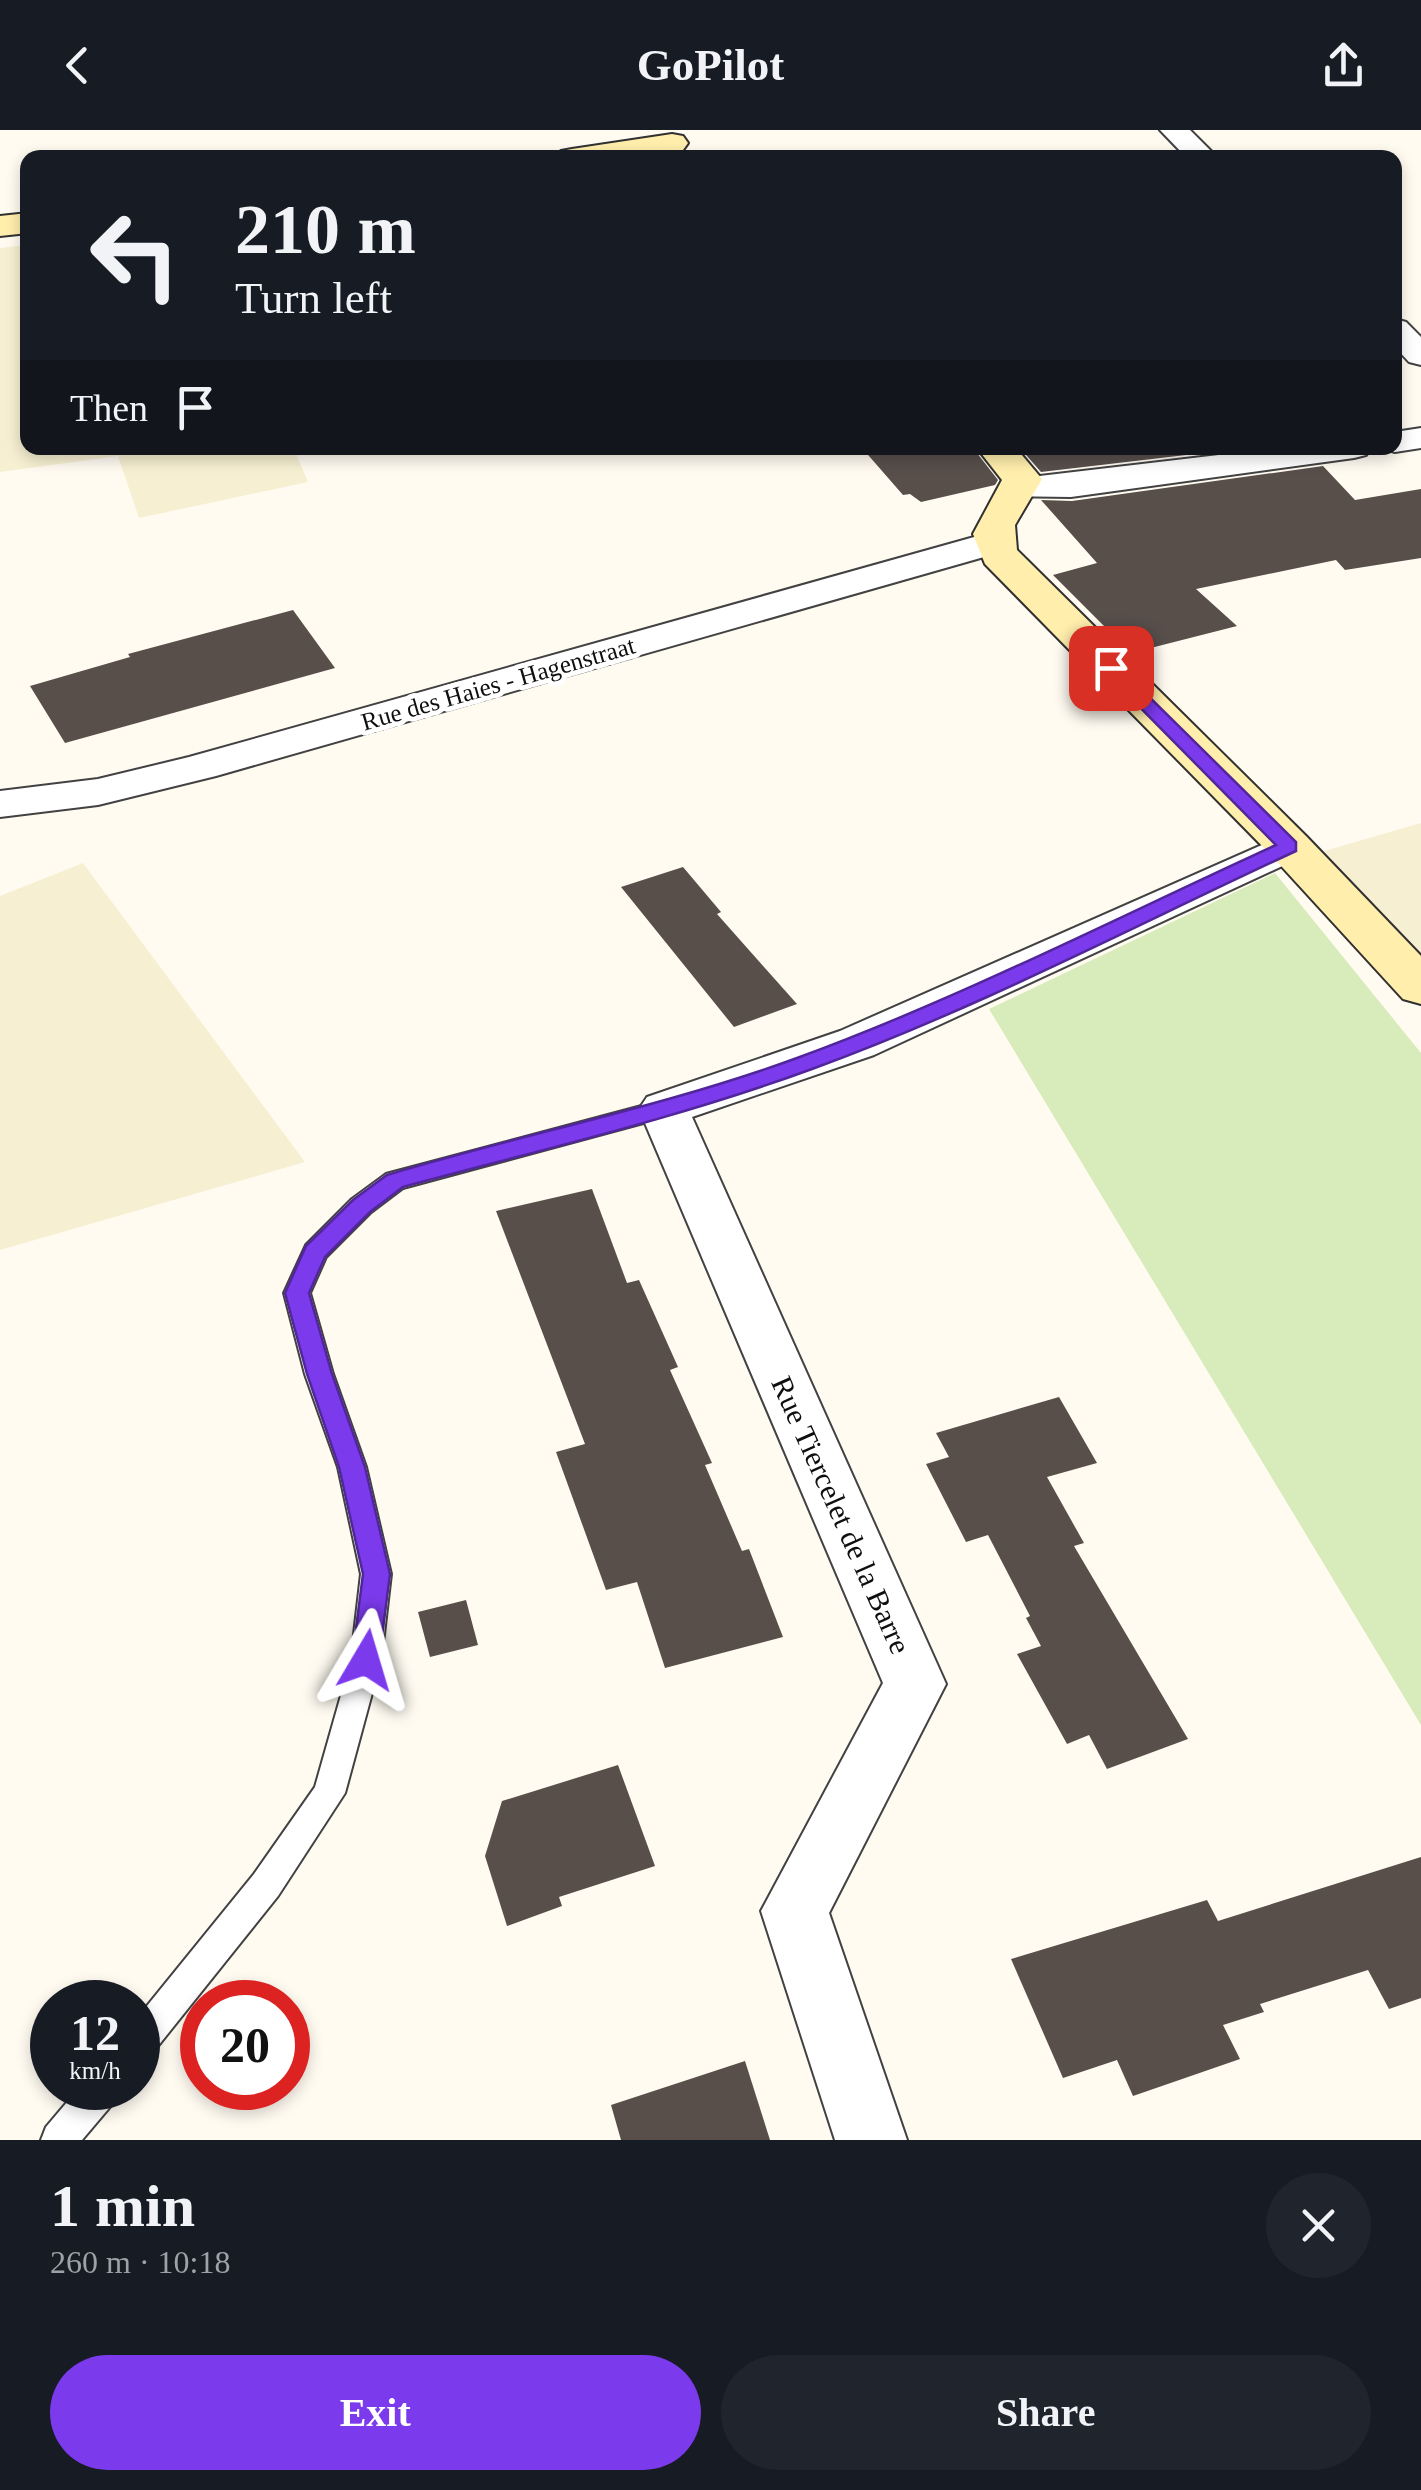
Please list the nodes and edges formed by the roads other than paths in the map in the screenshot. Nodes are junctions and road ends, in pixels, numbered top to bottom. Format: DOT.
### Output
graph roads {
  1 [pos="1174,130"];
  2 [pos="674,143"];
  3 [pos="626,150"];
  4 [pos="1195,150"];
  5 [pos="1402,336"];
  6 [pos="1421,355"];
  7 [pos="1002,455"];
  8 [pos="1302,455"];
  9 [pos="1018,488"];
  10 [pos="992,543"];
  11 [pos="0,804"];
  12 [pos="1289,846"];
  13 [pos="1421,986"];
  14 [pos="664,1109"];
  15 [pos="160,2017"];
  16 [pos="84,2110"];
  17 [pos="60,2140"];
  18 [pos="870,2140"];
  1 -- 4 [label="street"];
  2 -- 3 [label="street"];
  5 -- 6 [label="street"];
  7 -- 9 [label="street"];
  8 -- 9 [label="street"];
  9 -- 10 [label="street"];
  10 -- 11 [label="street, Rue des Haies - Hagenstraat"];
  10 -- 12 [label="street"];
  12 -- 13 [label="street"];
  12 -- 14 [label="street"];
  14 -- 15 [label="lane"];
  14 -- 18 [label="street, Rue Tiercelet de la Barre"];
  16 -- 17 [label="lane"];
}
